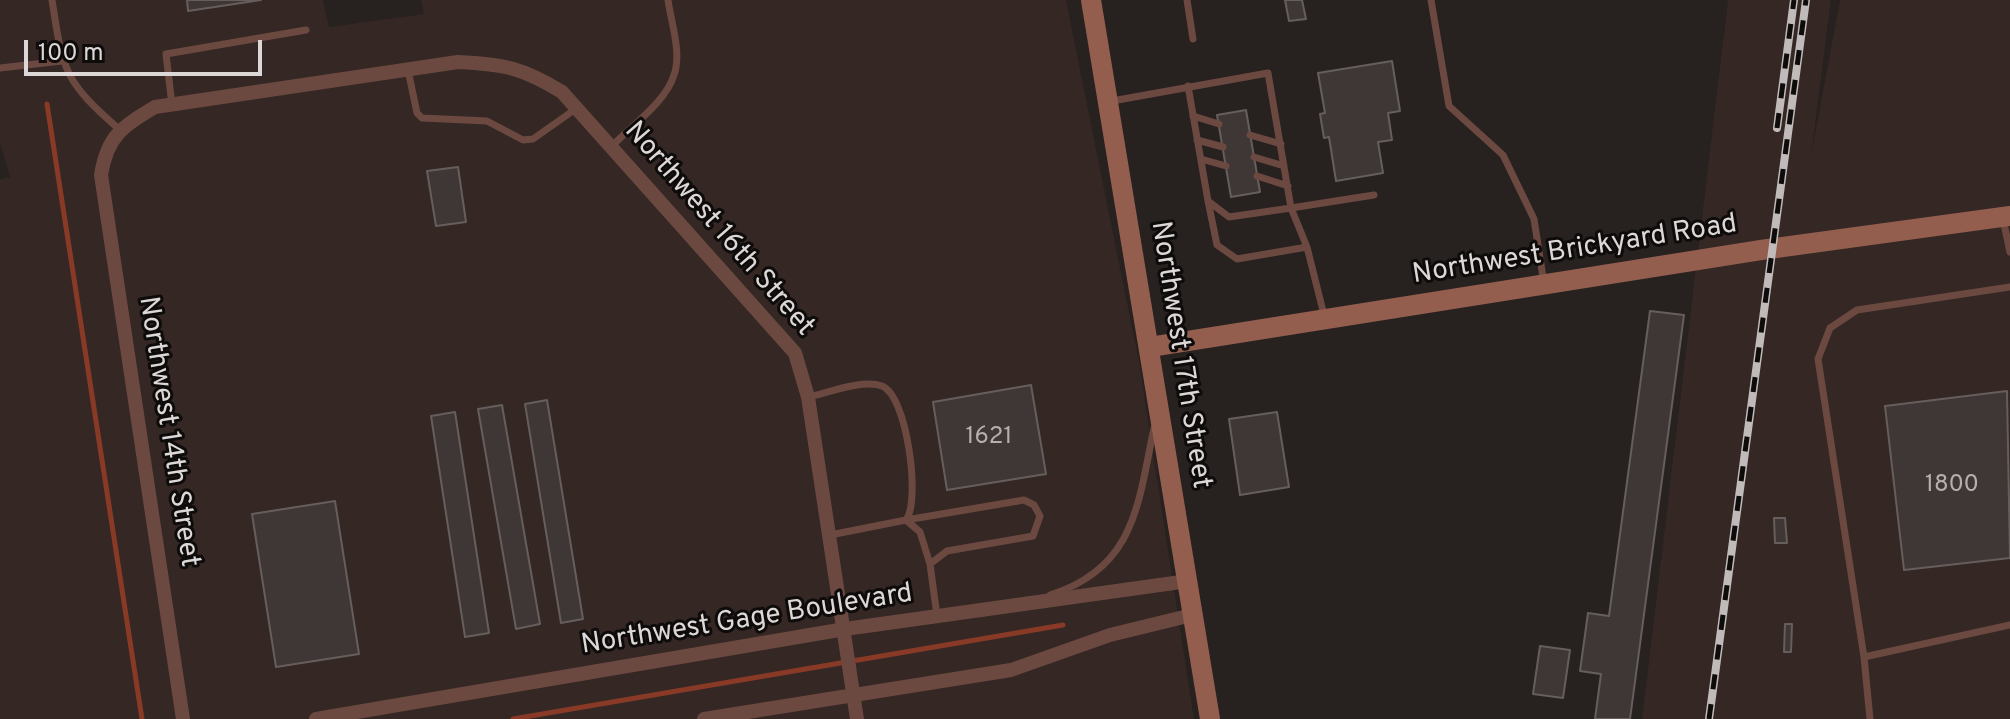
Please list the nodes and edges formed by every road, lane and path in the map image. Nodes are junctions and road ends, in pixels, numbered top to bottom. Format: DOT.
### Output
graph roads {
  1 [pos="52,0"];
  2 [pos="668,0"];
  3 [pos="1091,0"];
  4 [pos="1187,0"];
  5 [pos="1431,0"];
  6 [pos="306,30"];
  7 [pos="1193,39"];
  8 [pos="62,61"];
  9 [pos="0,68"];
  10 [pos="408,70"];
  11 [pos="1188,86"];
  12 [pos="1110,102"];
  13 [pos="172,105"];
  14 [pos="577,108"];
  15 [pos="1193,116"];
  16 [pos="1219,124"];
  17 [pos="120,130"];
  18 [pos="1250,135"];
  19 [pos="1197,140"];
  20 [pos="1281,144"];
  21 [pos="612,146"];
  22 [pos="1223,147"];
  23 [pos="1254,157"];
  24 [pos="1201,159"];
  25 [pos="1226,166"];
  26 [pos="1284,166"];
  27 [pos="1257,176"];
  28 [pos="1288,186"];
  29 [pos="1374,195"];
  30 [pos="1208,201"];
  31 [pos="1291,208"];
  32 [pos="2006,216"];
  33 [pos="1307,247"];
  34 [pos="2010,252"];
  35 [pos="1545,286"];
  36 [pos="2010,287"];
  37 [pos="1324,317"];
  38 [pos="1150,347"];
  39 [pos="808,397"];
  40 [pos="1159,406"];
  41 [pos="906,520"];
  42 [pos="830,535"];
  43 [pos="930,564"];
  44 [pos="1188,581"];
  45 [pos="1012,606"];
  46 [pos="1192,615"];
  47 [pos="937,616"];
  48 [pos="2010,625"];
  49 [pos="845,629"];
  50 [pos="1864,657"];
  51 [pos="853,695"];
  52 [pos="183,719"];
  53 [pos="316,719"];
  54 [pos="704,719"];
  55 [pos="857,719"];
  56 [pos="1210,719"];
  57 [pos="1870,719"];
  1 -- 8 [label="lane"];
  2 -- 21 [label="lane"];
  3 -- 12 [label="street, Northwest 17th Street"];
  4 -- 7 [label="lane"];
  5 -- 35 [label="lane"];
  6 -- 13 [label="lane"];
  8 -- 9 [label="lane"];
  8 -- 17 [label="lane"];
  10 -- 13 [label="street, Northwest 16th Street"];
  10 -- 14 [label="street, Northwest 16th Street"];
  10 -- 14 [label="lane"];
  11 -- 12 [label="lane"];
  11 -- 15 [label="lane"];
  11 -- 20 [label="lane"];
  12 -- 38 [label="street, Northwest 17th Street"];
  13 -- 17 [label="street, Northwest 16th Street"];
  14 -- 21 [label="street, Northwest 16th Street"];
  15 -- 16 [label="lane"];
  15 -- 19 [label="lane"];
  17 -- 52 [label="street, Northwest 14th Street"];
  18 -- 20 [label="lane"];
  19 -- 22 [label="lane"];
  19 -- 24 [label="lane"];
  20 -- 26 [label="lane"];
  21 -- 39 [label="street, Northwest 16th Street"];
  23 -- 26 [label="lane"];
  24 -- 25 [label="lane"];
  24 -- 30 [label="lane"];
  26 -- 28 [label="lane"];
  27 -- 28 [label="lane"];
  28 -- 31 [label="lane"];
  29 -- 31 [label="lane"];
  30 -- 31 [label="lane"];
  30 -- 33 [label="lane"];
  31 -- 33 [label="lane"];
  32 -- 34 [label="lane"];
  32 -- 35 [label="street, Northwest Brickyard Road"];
  33 -- 37 [label="lane"];
  35 -- 37 [label="street, Northwest Brickyard Road"];
  36 -- 50 [label="lane"];
  37 -- 38 [label="street, Northwest Brickyard Road"];
  38 -- 40 [label="street, Northwest 17th Street"];
  39 -- 41 [label="lane"];
  39 -- 42 [label="street, Northwest 16th Street"];
  40 -- 44 [label="street, Northwest 17th Street"];
  40 -- 45 [label="lane"];
  41 -- 42 [label="lane"];
  41 -- 43 [label="lane"];
  41 -- 43 [label="lane"];
  42 -- 49 [label="street, Northwest 16th Street"];
  43 -- 47 [label="lane"];
  44 -- 45 [label="street, Northwest Gage Boulevard"];
  44 -- 46 [label="street, Northwest 17th Street"];
  45 -- 47 [label="street, Northwest Gage Boulevard"];
  46 -- 51 [label="street"];
  46 -- 56 [label="street, Northwest 17th Street"];
  47 -- 49 [label="street, Northwest Gage Boulevard"];
  48 -- 50 [label="lane"];
  49 -- 51 [label="street, Northwest 16th Street"];
  49 -- 53 [label="street, Northwest Gage Boulevard"];
  50 -- 57 [label="lane"];
  51 -- 54 [label="street"];
  51 -- 55 [label="street, Northwest 16th Street"];
}
